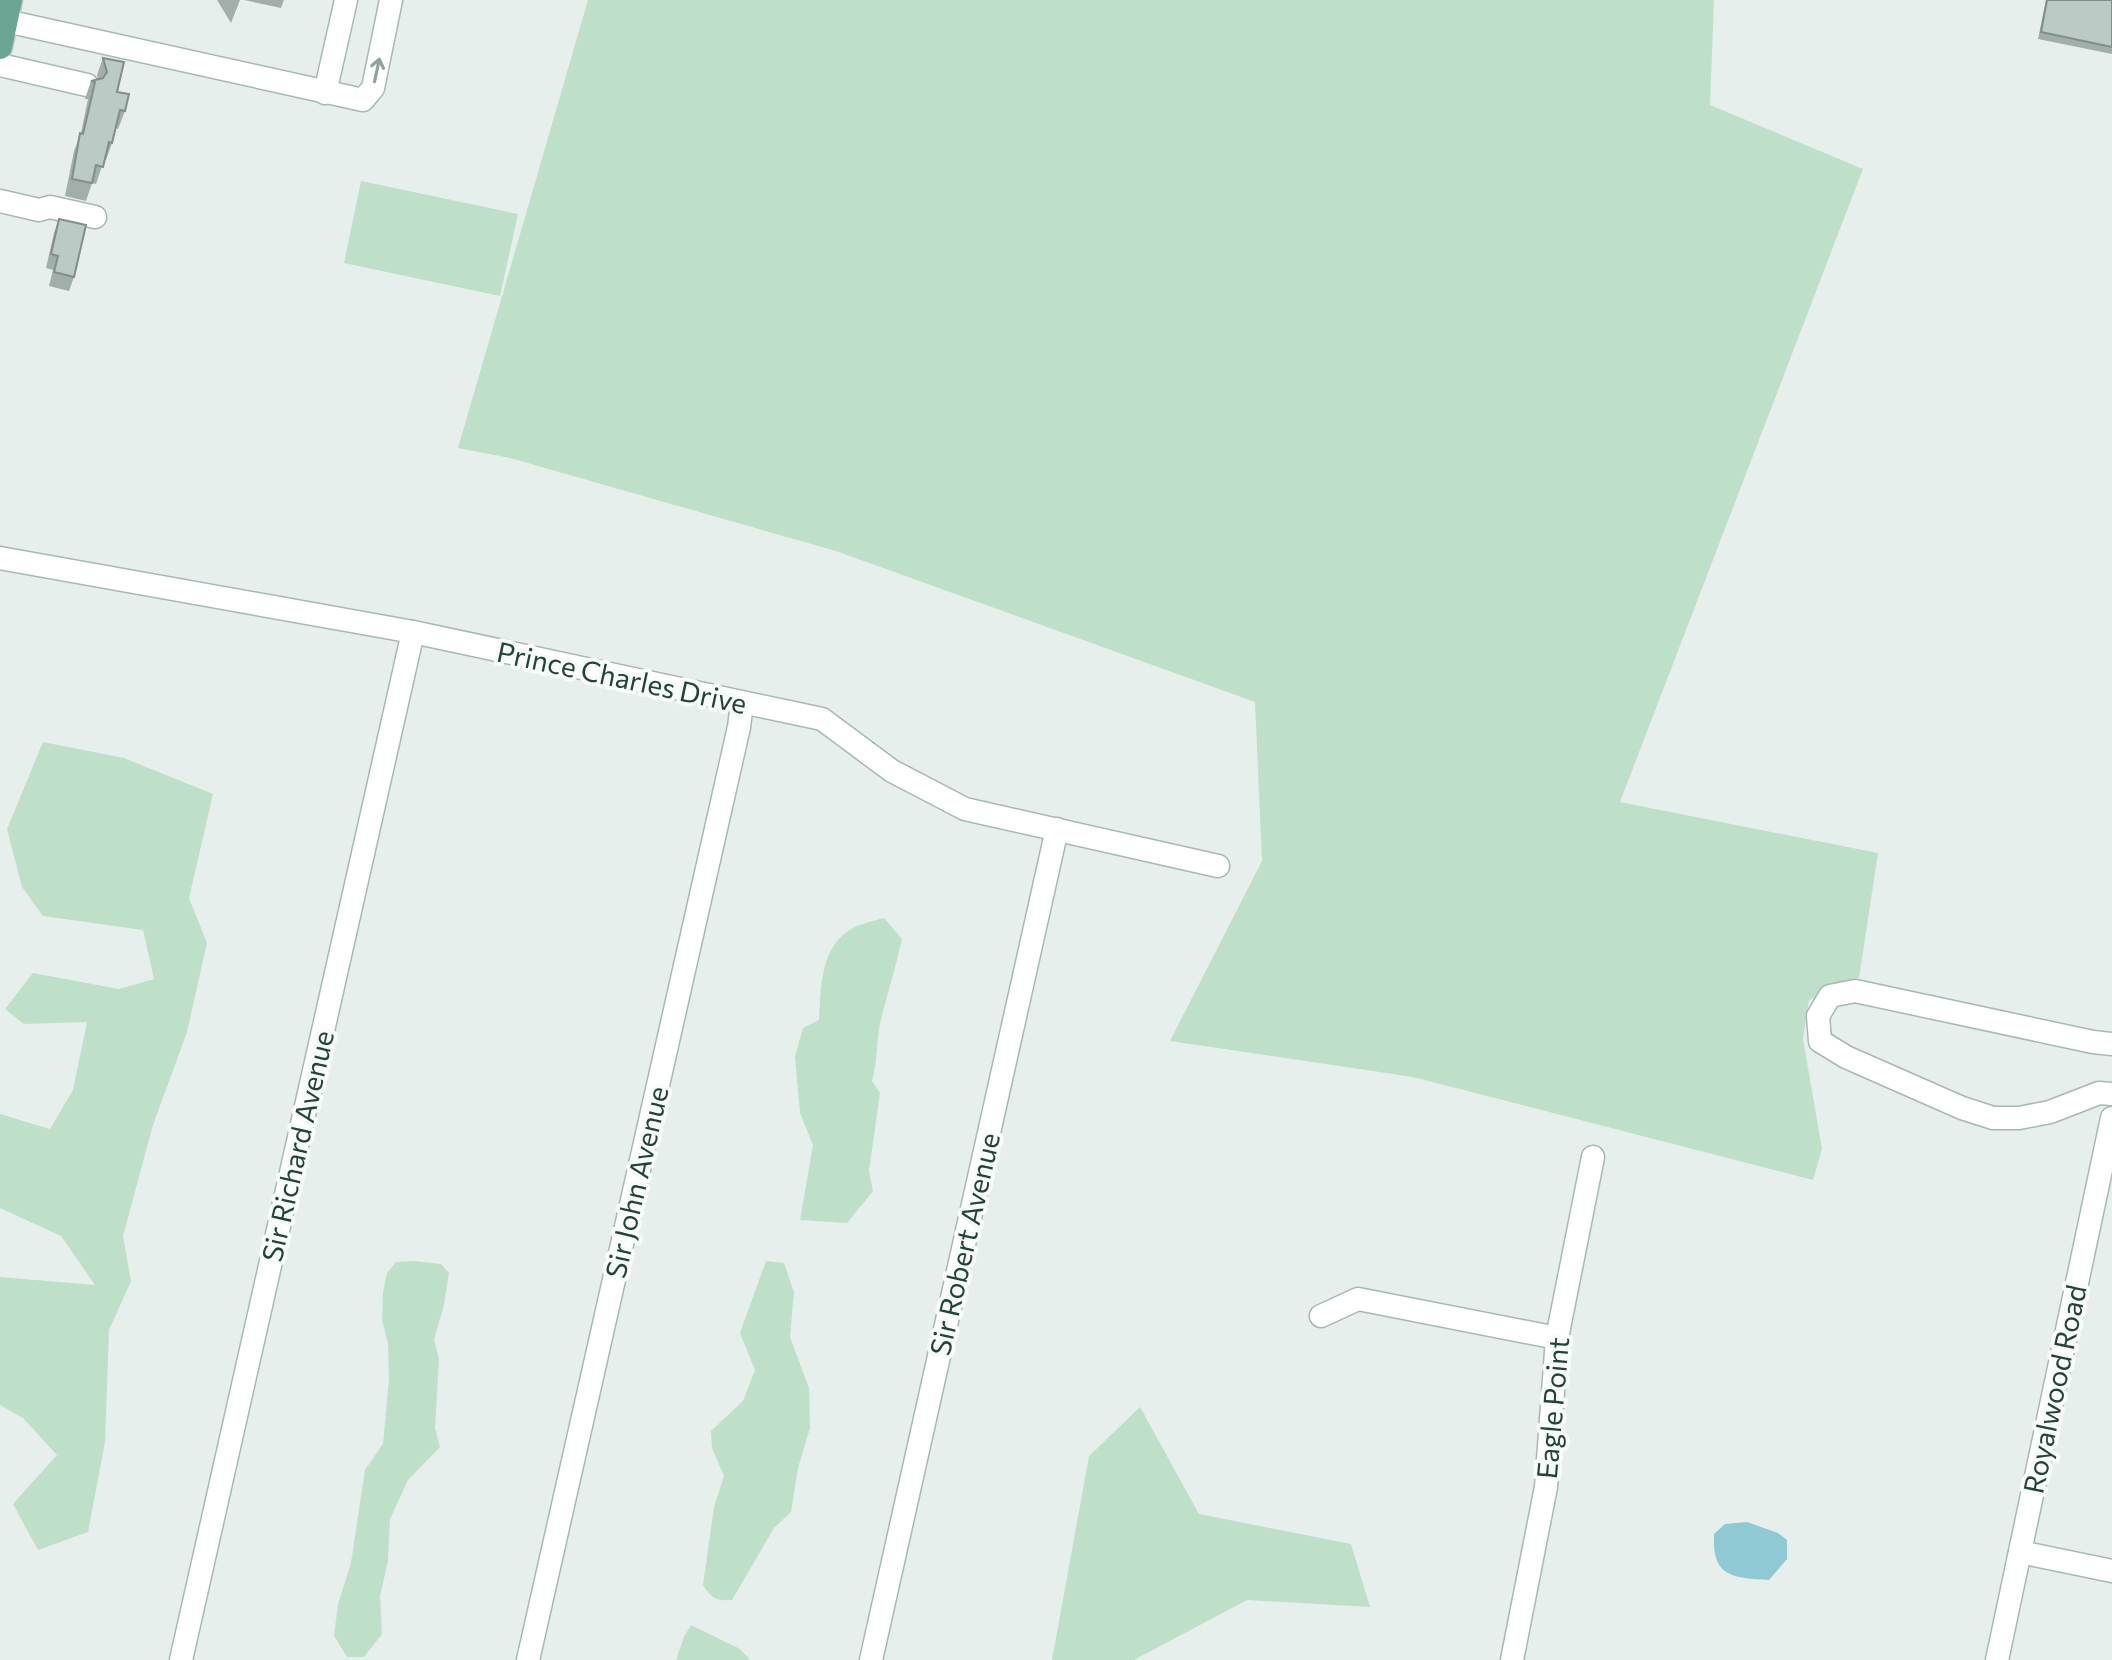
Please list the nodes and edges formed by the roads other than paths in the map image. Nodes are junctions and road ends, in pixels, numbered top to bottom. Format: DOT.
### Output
graph roads {
  1 [pos="346,0"];
  2 [pos="391,0"];
  3 [pos="8,10"];
  4 [pos="0,47"];
  5 [pos="0,65"];
  6 [pos="87,85"];
  7 [pos="325,93"];
  8 [pos="0,201"];
  9 [pos="95,217"];
  10 [pos="0,558"];
  11 [pos="413,632"];
  12 [pos="742,703"];
  13 [pos="1057,829"];
  14 [pos="1218,866"];
  15 [pos="2112,1044"];
  16 [pos="2112,1094"];
  17 [pos="2112,1118"];
  18 [pos="1593,1157"];
  19 [pos="1321,1316"];
  20 [pos="1557,1338"];
  21 [pos="2020,1552"];
  22 [pos="2112,1571"];
  23 [pos="181,1660"];
  24 [pos="528,1660"];
  25 [pos="871,1660"];
  26 [pos="1512,1660"];
  27 [pos="1997,1660"];
  1 -- 7 [label="street"];
  7 -- 2 [label="street, one-way"];
  3 -- 4 [label="main road"];
  3 -- 7 [label="street"];
  5 -- 6 [label="street"];
  8 -- 9 [label="street"];
  10 -- 11 [label="street, Prince Charles Drive"];
  11 -- 12 [label="street, Prince Charles Drive"];
  11 -- 23 [label="street, Sir Richard Avenue"];
  12 -- 13 [label="street, Prince Charles Drive"];
  12 -- 24 [label="street, Sir John Avenue"];
  13 -- 14 [label="street, Prince Charles Drive"];
  13 -- 25 [label="street, Sir Robert Avenue"];
  15 -- 16 [label="street"];
  17 -- 21 [label="street, Royalwood Road"];
  18 -- 20 [label="street, Eagle Point"];
  19 -- 20 [label="street"];
  20 -- 26 [label="street, Eagle Point"];
  21 -- 22 [label="street"];
  21 -- 27 [label="street, Royalwood Road"];
}
